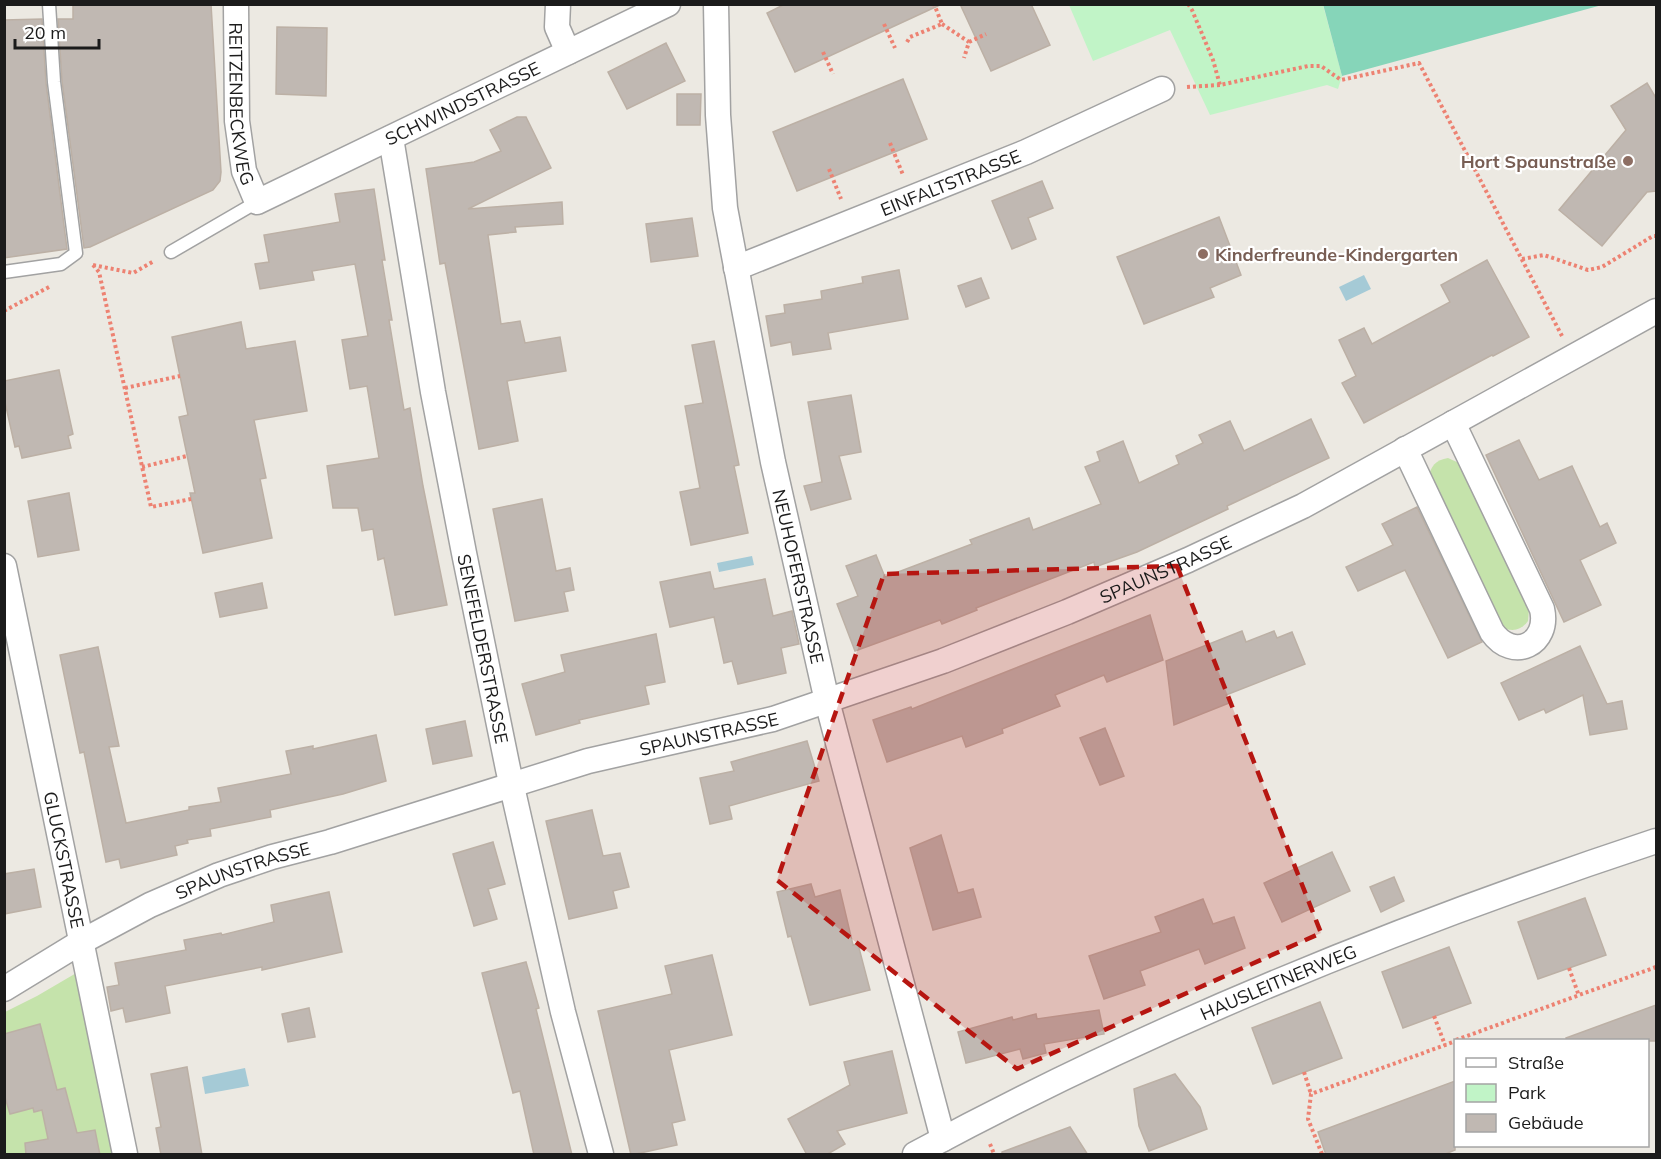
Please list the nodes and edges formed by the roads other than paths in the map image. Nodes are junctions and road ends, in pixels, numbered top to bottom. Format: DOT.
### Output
graph roads {
  1 [pos="49,4"];
  2 [pos="236,4"];
  3 [pos="558,4"];
  4 [pos="668,4"];
  5 [pos="716,4"];
  6 [pos="568,52"];
  7 [pos="1162,89"];
  8 [pos="392,138"];
  9 [pos="257,202"];
  10 [pos="171,252"];
  11 [pos="736,268"];
  12 [pos="4,272"];
  13 [pos="1656,311"];
  14 [pos="1453,423"];
  15 [pos="1405,449"];
  16 [pos="4,566"];
  17 [pos="827,701"];
  18 [pos="511,785"];
  19 [pos="1656,841"];
  20 [pos="81,942"];
  21 [pos="4,989"];
  22 [pos="943,1139"];
  23 [pos="125,1155"];
  24 [pos="601,1155"];
  25 [pos="915,1155"];
  1 -- 12 [label="lane"];
  2 -- 9 [label="street, REITZENBECKWEG"];
  3 -- 6 [label="street"];
  4 -- 6 [label="street, SCHWINDSTRASSE"];
  5 -- 11 [label="street, NEUHOFERSTRASSE"];
  6 -- 8 [label="street, SCHWINDSTRASSE"];
  7 -- 11 [label="street, EINFALTSTRASSE"];
  8 -- 9 [label="street, SCHWINDSTRASSE"];
  8 -- 18 [label="street, SENEFELDERSTRASSE"];
  9 -- 10 [label="lane"];
  11 -- 17 [label="street, NEUHOFERSTRASSE"];
  13 -- 14 [label="street, SPAUNSTRASSE"];
  14 -- 15 [label="street, SPAUNSTRASSE"];
  14 -- 15 [label="street"];
  15 -- 17 [label="street, SPAUNSTRASSE"];
  16 -- 20 [label="street, GLUCKSTRASSE"];
  17 -- 18 [label="street, SPAUNSTRASSE"];
  17 -- 22 [label="street, NEUHOFERSTRASSE"];
  18 -- 20 [label="street, SPAUNSTRASSE"];
  18 -- 24 [label="street, SENEFELDERSTRASSE"];
  19 -- 22 [label="street, HAUSLEITNERWEG"];
  20 -- 21 [label="street, SPAUNSTRASSE"];
  20 -- 23 [label="street, GLUCKSTRASSE"];
  22 -- 25 [label="street, HAUSLEITNERWEG"];
}
